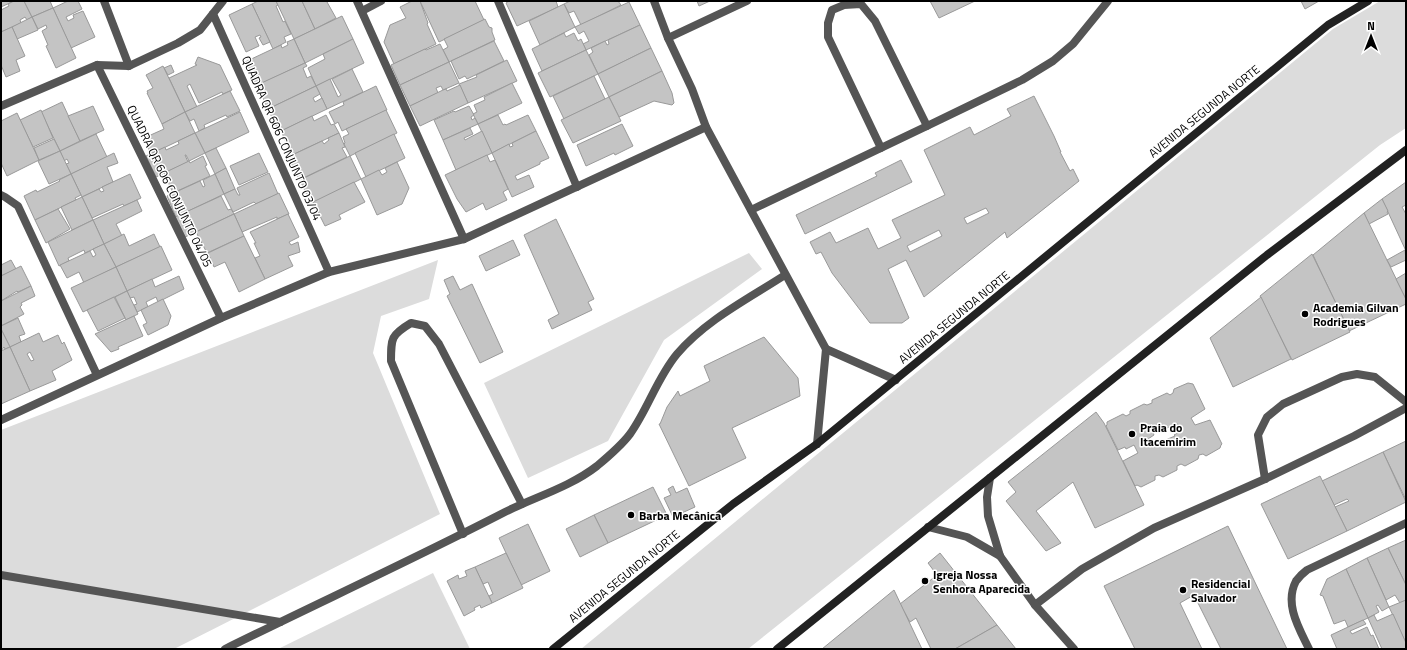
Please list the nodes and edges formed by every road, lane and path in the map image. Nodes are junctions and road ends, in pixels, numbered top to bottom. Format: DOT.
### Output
graph roads {
  1 [pos="104,1"];
  2 [pos="223,1"];
  3 [pos="357,1"];
  4 [pos="381,1"];
  5 [pos="498,1"];
  6 [pos="654,1"];
  7 [pos="747,1"];
  8 [pos="1108,1"];
  9 [pos="1368,1"];
  10 [pos="362,10"];
  11 [pos="213,14"];
  12 [pos="668,38"];
  13 [pos="97,65"];
  14 [pos="129,66"];
  15 [pos="1,106"];
  16 [pos="927,126"];
  17 [pos="706,127"];
  18 [pos="881,148"];
  19 [pos="1406,150"];
  20 [pos="577,187"];
  21 [pos="1,195"];
  22 [pos="751,210"];
  23 [pos="464,239"];
  24 [pos="330,272"];
  25 [pos="785,275"];
  26 [pos="222,318"];
  27 [pos="826,348"];
  28 [pos="97,375"];
  29 [pos="896,380"];
  30 [pos="1406,402"];
  31 [pos="1406,408"];
  32 [pos="1,420"];
  33 [pos="818,444"];
  34 [pos="990,478"];
  35 [pos="1265,479"];
  36 [pos="522,504"];
  37 [pos="1406,523"];
  38 [pos="928,526"];
  39 [pos="463,534"];
  40 [pos="1000,556"];
  41 [pos="1,575"];
  42 [pos="1035,605"];
  43 [pos="280,622"];
  44 [pos="225,649"];
  45 [pos="553,649"];
  46 [pos="777,649"];
  47 [pos="1074,649"];
  48 [pos="1309,649"];
  1 -- 14 [label="street"];
  2 -- 11 [label="street"];
  3 -- 10 [label="street"];
  4 -- 10 [label="street"];
  5 -- 20 [label="street"];
  6 -- 12 [label="street"];
  7 -- 12 [label="street"];
  8 -- 16 [label="street"];
  9 -- 29 [label="main road, AVENIDA SEGUNDA NORTE"];
  10 -- 23 [label="street"];
  11 -- 14 [label="street"];
  11 -- 24 [label="street, QUADRA QR 606 CONJUNTO 03/04"];
  12 -- 17 [label="street"];
  13 -- 14 [label="street"];
  13 -- 15 [label="street"];
  13 -- 26 [label="street, QUADRA QR 606 CONJUNTO 04/05"];
  16 -- 18 [label="street"];
  16 -- 18 [label="street"];
  17 -- 20 [label="street"];
  17 -- 22 [label="street"];
  18 -- 22 [label="street"];
  19 -- 34 [label="main road"];
  20 -- 23 [label="street"];
  21 -- 28 [label="street"];
  22 -- 25 [label="street"];
  23 -- 24 [label="street"];
  24 -- 26 [label="street"];
  25 -- 27 [label="street"];
  25 -- 36 [label="street"];
  26 -- 28 [label="street"];
  27 -- 29 [label="street"];
  27 -- 33 [label="street"];
  28 -- 32 [label="street"];
  29 -- 33 [label="main road, AVENIDA SEGUNDA NORTE"];
  30 -- 35 [label="street"];
  31 -- 35 [label="street"];
  33 -- 45 [label="main road, AVENIDA SEGUNDA NORTE"];
  34 -- 38 [label="main road"];
  34 -- 40 [label="street"];
  35 -- 42 [label="street"];
  36 -- 39 [label="street"];
  36 -- 39 [label="street"];
  37 -- 48 [label="street"];
  38 -- 40 [label="street"];
  38 -- 46 [label="main road"];
  39 -- 43 [label="street"];
  40 -- 42 [label="street"];
  41 -- 43 [label="street"];
  42 -- 47 [label="street"];
  43 -- 44 [label="street"];
}
